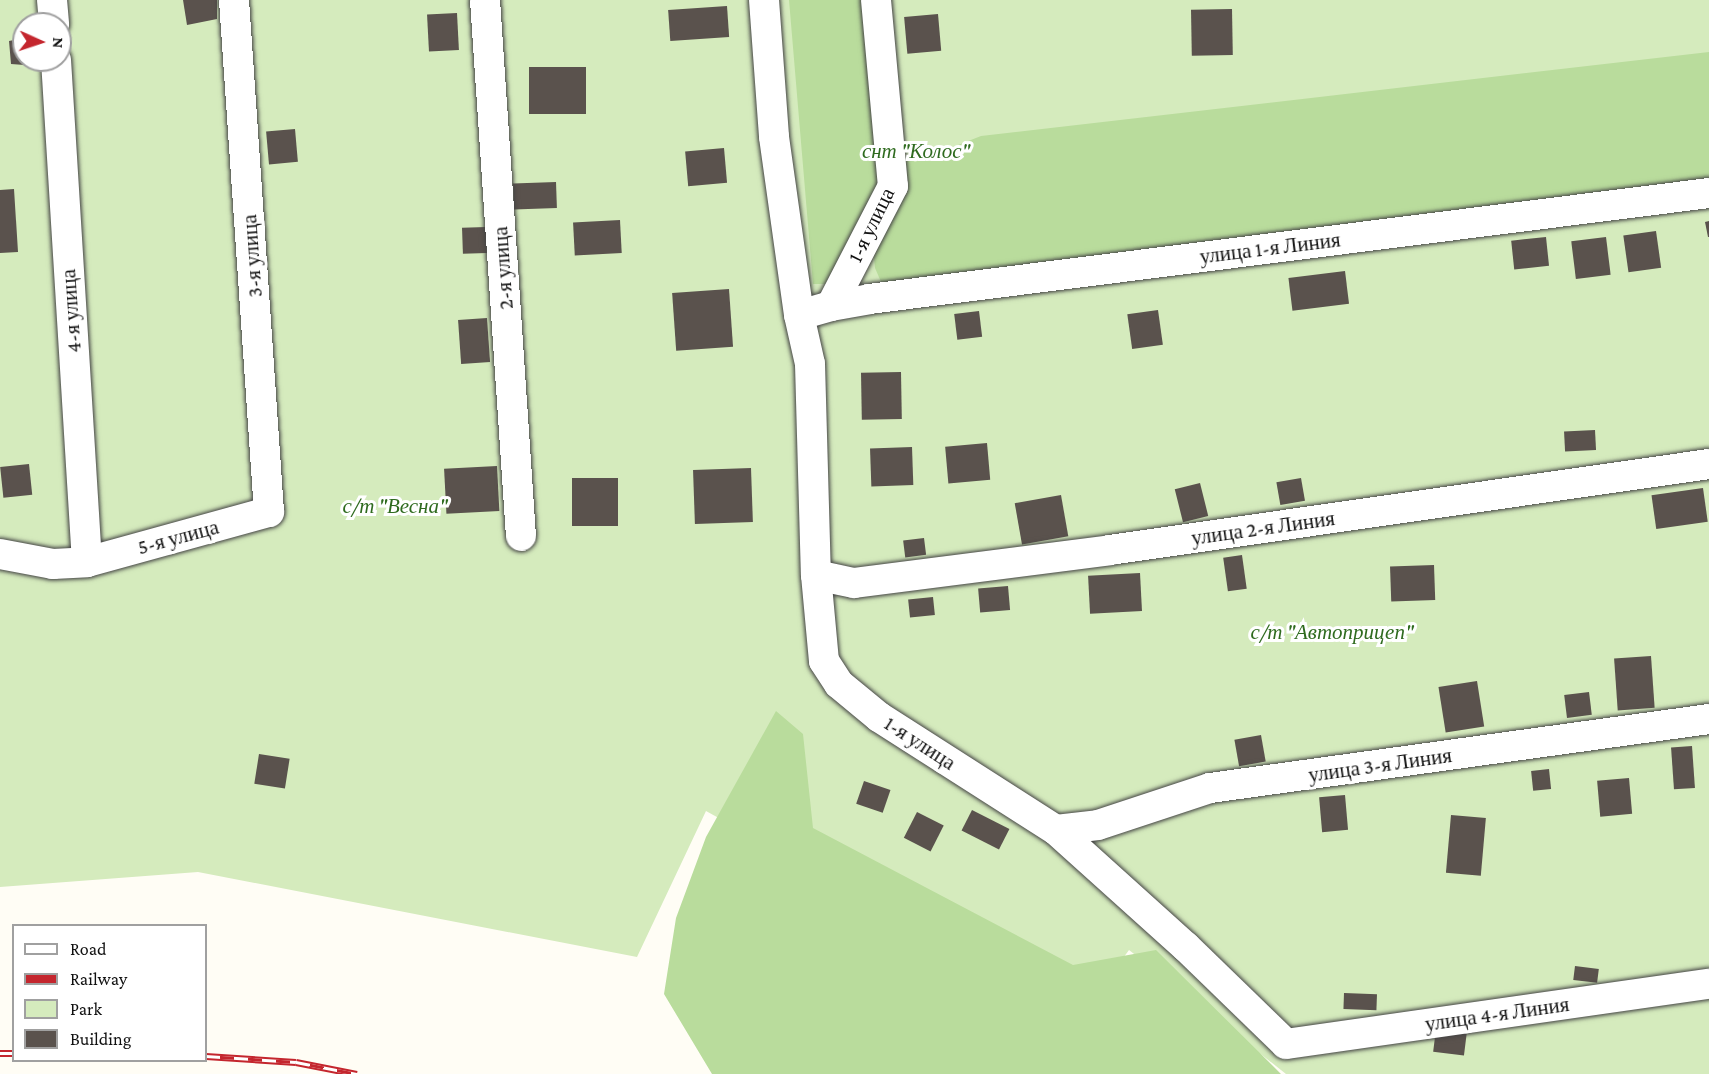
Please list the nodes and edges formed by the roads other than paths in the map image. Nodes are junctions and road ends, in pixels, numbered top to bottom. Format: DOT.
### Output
graph roads {
  1 [pos="234,0"];
  2 [pos="485,0"];
  3 [pos="764,0"];
  4 [pos="876,0"];
  5 [pos="57,72"];
  6 [pos="1709,193"];
  7 [pos="831,306"];
  8 [pos="799,315"];
  9 [pos="1709,464"];
  10 [pos="269,512"];
  11 [pos="521,536"];
  12 [pos="0,554"];
  13 [pos="87,562"];
  14 [pos="816,576"];
  15 [pos="1709,719"];
  16 [pos="1056,830"];
  17 [pos="1709,984"];
  18 [pos="1286,1044"];
  1 -- 10 [label="street, 3-я улица"];
  2 -- 11 [label="street, 2-я улица"];
  3 -- 8 [label="street, 1-я улица"];
  4 -- 7 [label="street, 1-я улица"];
  5 -- 13 [label="street, 4-я улица"];
  6 -- 7 [label="street, улица 1-я Линия"];
  7 -- 8 [label="street"];
  8 -- 14 [label="street, 1-я улица"];
  9 -- 14 [label="street, улица 2-я Линия"];
  10 -- 13 [label="street, 5-я улица"];
  12 -- 13 [label="street, 5-я улица"];
  14 -- 16 [label="street, 1-я улица"];
  15 -- 16 [label="street, улица 3-я Линия"];
  16 -- 18 [label="street, 1-я улица"];
  17 -- 18 [label="street, улица 4-я Линия"];
}
